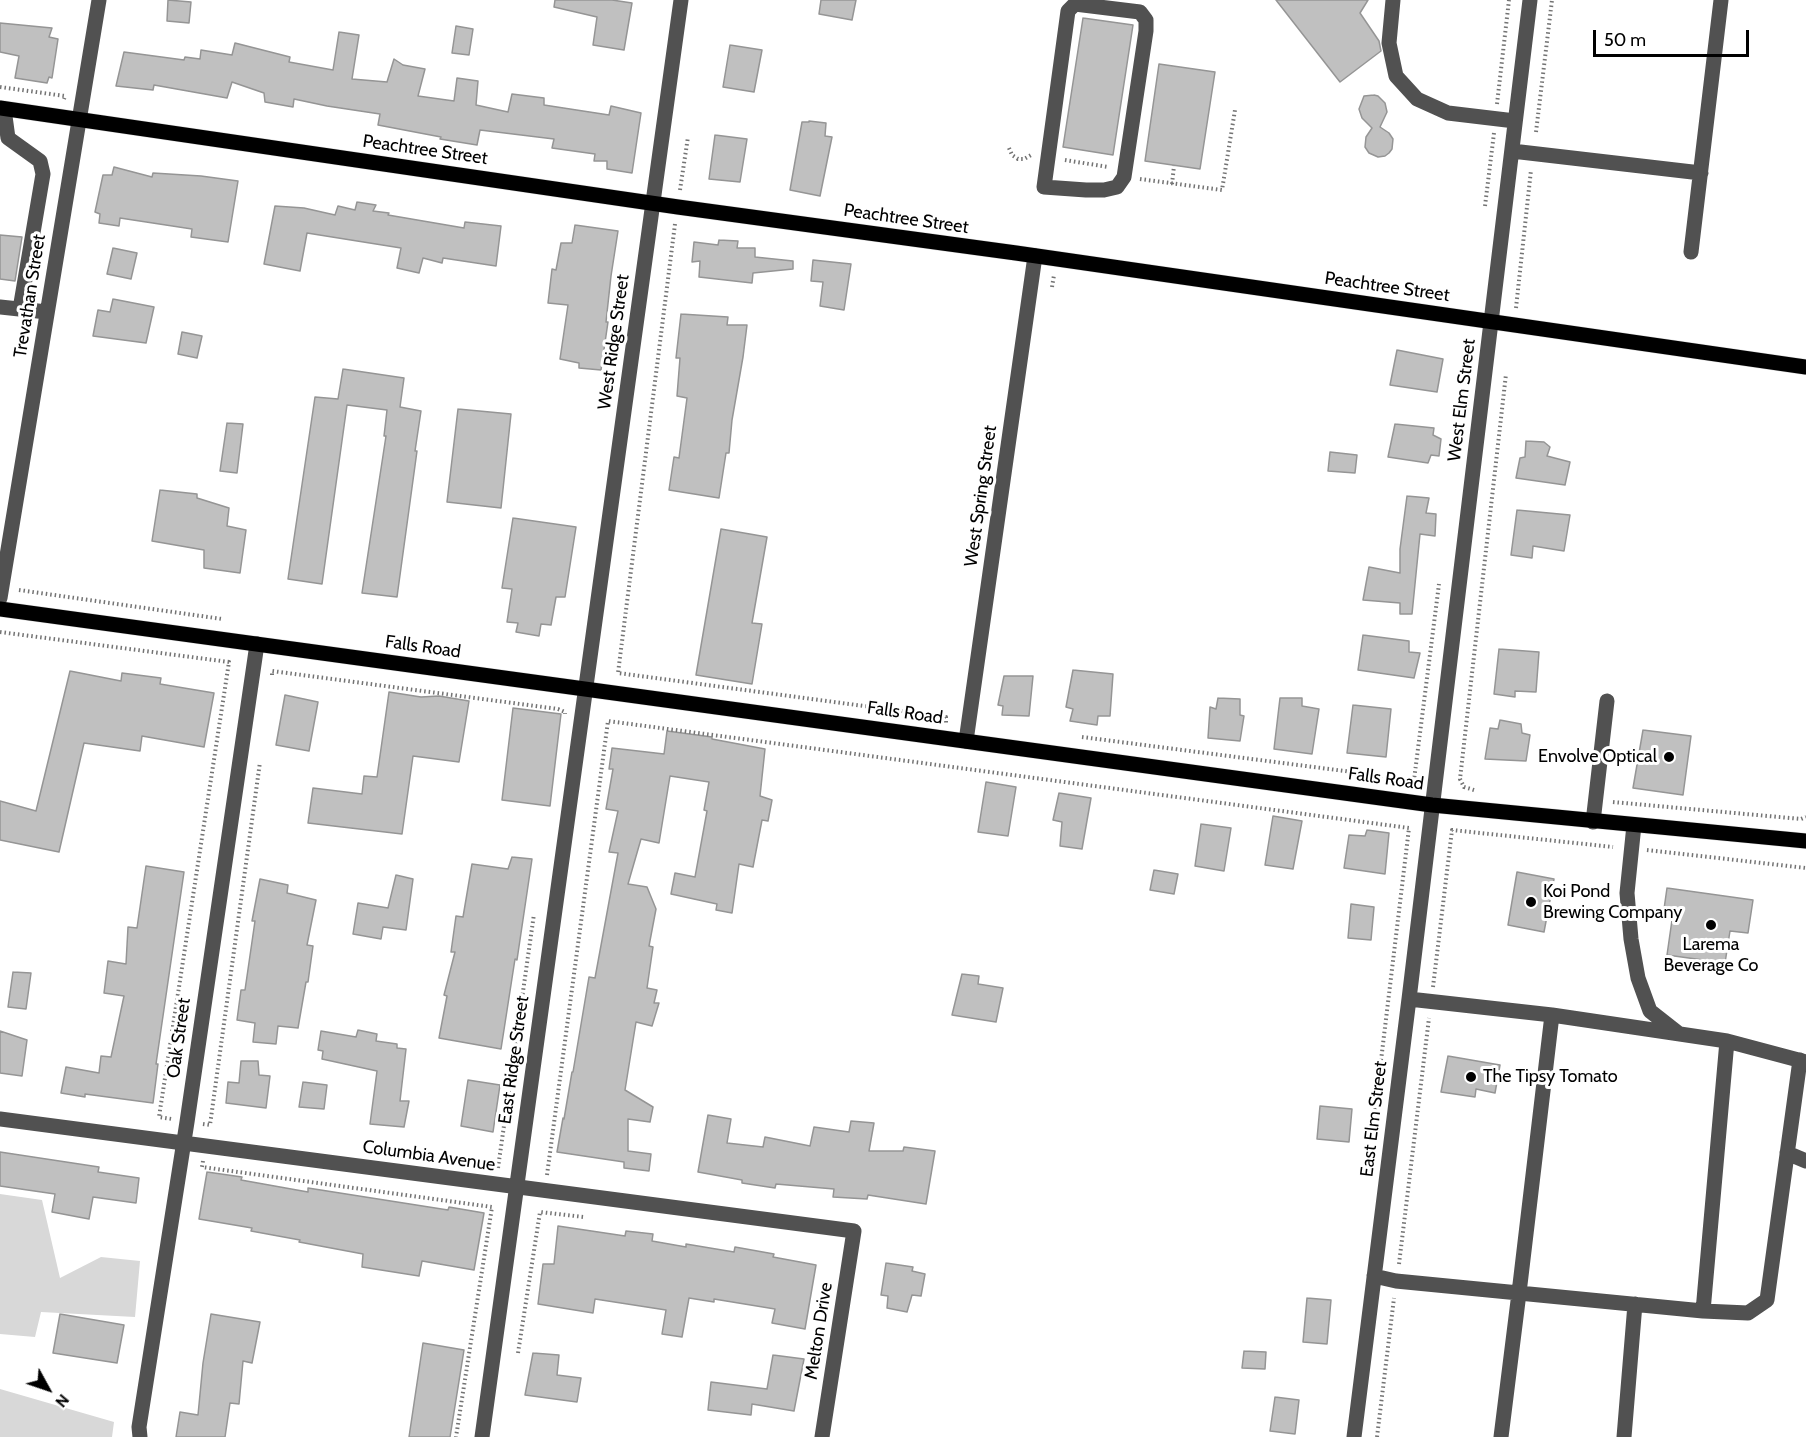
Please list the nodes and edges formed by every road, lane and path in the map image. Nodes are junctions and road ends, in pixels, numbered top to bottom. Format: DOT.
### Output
graph roads {
  1 [pos="99,0"];
  2 [pos="681,0"];
  3 [pos="1393,0"];
  4 [pos="1509,0"];
  5 [pos="1530,0"];
  6 [pos="1552,0"];
  7 [pos="1721,0"];
  8 [pos="1497,105"];
  9 [pos="2,108"];
  10 [pos="1235,110"];
  11 [pos="79,119"];
  12 [pos="1515,121"];
  13 [pos="1536,132"];
  14 [pos="688,137"];
  15 [pos="1009,148"];
  16 [pos="1512,151"];
  17 [pos="1048,157"];
  18 [pos="1174,166"];
  19 [pos="1531,167"];
  20 [pos="1118,169"];
  21 [pos="1701,173"];
  22 [pos="1137,179"];
  23 [pos="1172,184"];
  24 [pos="653,203"];
  25 [pos="678,207"];
  26 [pos="32,238"];
  27 [pos="58,242"];
  28 [pos="1691,252"];
  29 [pos="1035,256"];
  30 [pos="0,307"];
  31 [pos="1516,308"];
  32 [pos="21,309"];
  33 [pos="47,312"];
  34 [pos="1491,322"];
  35 [pos="1806,367"];
  36 [pos="1506,374"];
  37 [pos="1440,580"];
  38 [pos="0,598"];
  39 [pos="0,609"];
  40 [pos="0,632"];
  41 [pos="257,644"];
  42 [pos="271,683"];
  43 [pos="585,689"];
  44 [pos="1607,701"];
  45 [pos="564,724"];
  46 [pos="1071,736"];
  47 [pos="944,738"];
  48 [pos="966,741"];
  49 [pos="261,754"];
  50 [pos="939,765"];
  51 [pos="1484,790"];
  52 [pos="1596,801"];
  53 [pos="1432,805"];
  54 [pos="1806,817"];
  55 [pos="1593,822"];
  56 [pos="1634,825"];
  57 [pos="1806,841"];
  58 [pos="1613,847"];
  59 [pos="1646,850"];
  60 [pos="1806,868"];
  61 [pos="535,909"];
  62 [pos="1409,999"];
  63 [pos="1431,1002"];
  64 [pos="1551,1015"];
  65 [pos="1679,1034"];
  66 [pos="1727,1041"];
  67 [pos="1803,1061"];
  68 [pos="0,1119"];
  69 [pos="188,1122"];
  70 [pos="210,1125"];
  71 [pos="1372,1132"];
  72 [pos="183,1143"];
  73 [pos="206,1146"];
  74 [pos="1787,1153"];
  75 [pos="1806,1161"];
  76 [pos="547,1175"];
  77 [pos="495,1184"];
  78 [pos="516,1187"];
  79 [pos="492,1207"];
  80 [pos="584,1218"];
  81 [pos="854,1231"];
  82 [pos="1374,1276"];
  83 [pos="1396,1281"];
  84 [pos="1519,1293"];
  85 [pos="1635,1304"];
  86 [pos="1703,1311"];
  87 [pos="518,1353"];
  88 [pos="140,1437"];
  89 [pos="456,1437"];
  90 [pos="482,1437"];
  91 [pos="822,1437"];
  92 [pos="1354,1437"];
  93 [pos="1377,1437"];
  94 [pos="1501,1437"];
  95 [pos="1624,1437"];
  1 -- 11 [label="street, Trevathan Street"];
  2 -- 24 [label="street, West Ridge Street"];
  3 -- 12 [label="street"];
  4 -- 8 [label="path"];
  5 -- 12 [label="street, West Elm Street"];
  6 -- 13 [label="path"];
  7 -- 21 [label="street"];
  9 -- 11 [label="main road, Peachtree Street"];
  9 -- 26 [label="street"];
  10 -- 23 [label="path"];
  11 -- 24 [label="main road, Peachtree Street"];
  11 -- 27 [label="street, Trevathan Street"];
  12 -- 16 [label="street, West Elm Street"];
  14 -- 25 [label="path"];
  15 -- 17 [label="path"];
  16 -- 21 [label="street"];
  16 -- 34 [label="street, West Elm Street"];
  17 -- 17 [label="street"];
  17 -- 20 [label="path"];
  18 -- 23 [label="path"];
  19 -- 31 [label="path"];
  21 -- 28 [label="street"];
  22 -- 23 [label="path"];
  24 -- 25 [label="main road, Peachtree Street"];
  24 -- 43 [label="street, West Ridge Street"];
  25 -- 29 [label="main road, Peachtree Street"];
  25 -- 47 [label="path"];
  26 -- 27 [label="street"];
  26 -- 32 [label="street"];
  27 -- 33 [label="street, Trevathan Street"];
  29 -- 34 [label="main road, Peachtree Street"];
  29 -- 48 [label="street, West Spring Street"];
  30 -- 32 [label="street"];
  32 -- 33 [label="street"];
  33 -- 38 [label="street, Trevathan Street"];
  34 -- 35 [label="main road, Peachtree Street"];
  34 -- 53 [label="street, West Elm Street"];
  36 -- 51 [label="path"];
  37 -- 46 [label="path"];
  39 -- 41 [label="main road, Falls Road"];
  40 -- 69 [label="path"];
  41 -- 43 [label="main road, Falls Road"];
  41 -- 69 [label="street, Oak Street"];
  42 -- 45 [label="path"];
  43 -- 47 [label="main road, Falls Road"];
  43 -- 78 [label="street, East Ridge Street"];
  44 -- 52 [label="street"];
  47 -- 48 [label="main road, Falls Road"];
  47 -- 50 [label="path"];
  48 -- 53 [label="main road, Falls Road"];
  49 -- 70 [label="path"];
  50 -- 71 [label="path"];
  50 -- 76 [label="path"];
  52 -- 54 [label="path"];
  52 -- 55 [label="street"];
  53 -- 55 [label="main road, Falls Road"];
  53 -- 62 [label="street, East Elm Street"];
  55 -- 56 [label="main road, Falls Road"];
  56 -- 57 [label="main road, Falls Road"];
  56 -- 65 [label="street"];
  58 -- 63 [label="path"];
  59 -- 60 [label="path"];
  61 -- 77 [label="path"];
  62 -- 63 [label="street"];
  62 -- 82 [label="street, East Elm Street"];
  63 -- 64 [label="street"];
  63 -- 83 [label="path"];
  64 -- 65 [label="street"];
  64 -- 84 [label="street"];
  65 -- 66 [label="street"];
  66 -- 67 [label="street"];
  66 -- 86 [label="street"];
  67 -- 74 [label="street"];
  68 -- 72 [label="street, Columbia Avenue"];
  69 -- 70 [label="path"];
  69 -- 72 [label="street, Oak Street"];
  70 -- 73 [label="path"];
  72 -- 73 [label="street, Columbia Avenue"];
  72 -- 88 [label="street, Oak Street"];
  73 -- 77 [label="street, Columbia Avenue"];
  73 -- 79 [label="path"];
  74 -- 75 [label="street"];
  74 -- 86 [label="street"];
  77 -- 78 [label="street, Columbia Avenue"];
  77 -- 79 [label="path"];
  78 -- 81 [label="street, Columbia Avenue"];
  78 -- 90 [label="street, East Ridge Street"];
  79 -- 89 [label="path"];
  80 -- 87 [label="path"];
  81 -- 91 [label="street, Melton Drive"];
  82 -- 83 [label="street"];
  82 -- 92 [label="street, East Elm Street"];
  83 -- 84 [label="street"];
  83 -- 93 [label="path"];
  84 -- 85 [label="street"];
  84 -- 94 [label="street"];
  85 -- 86 [label="street"];
  85 -- 95 [label="street"];
}
